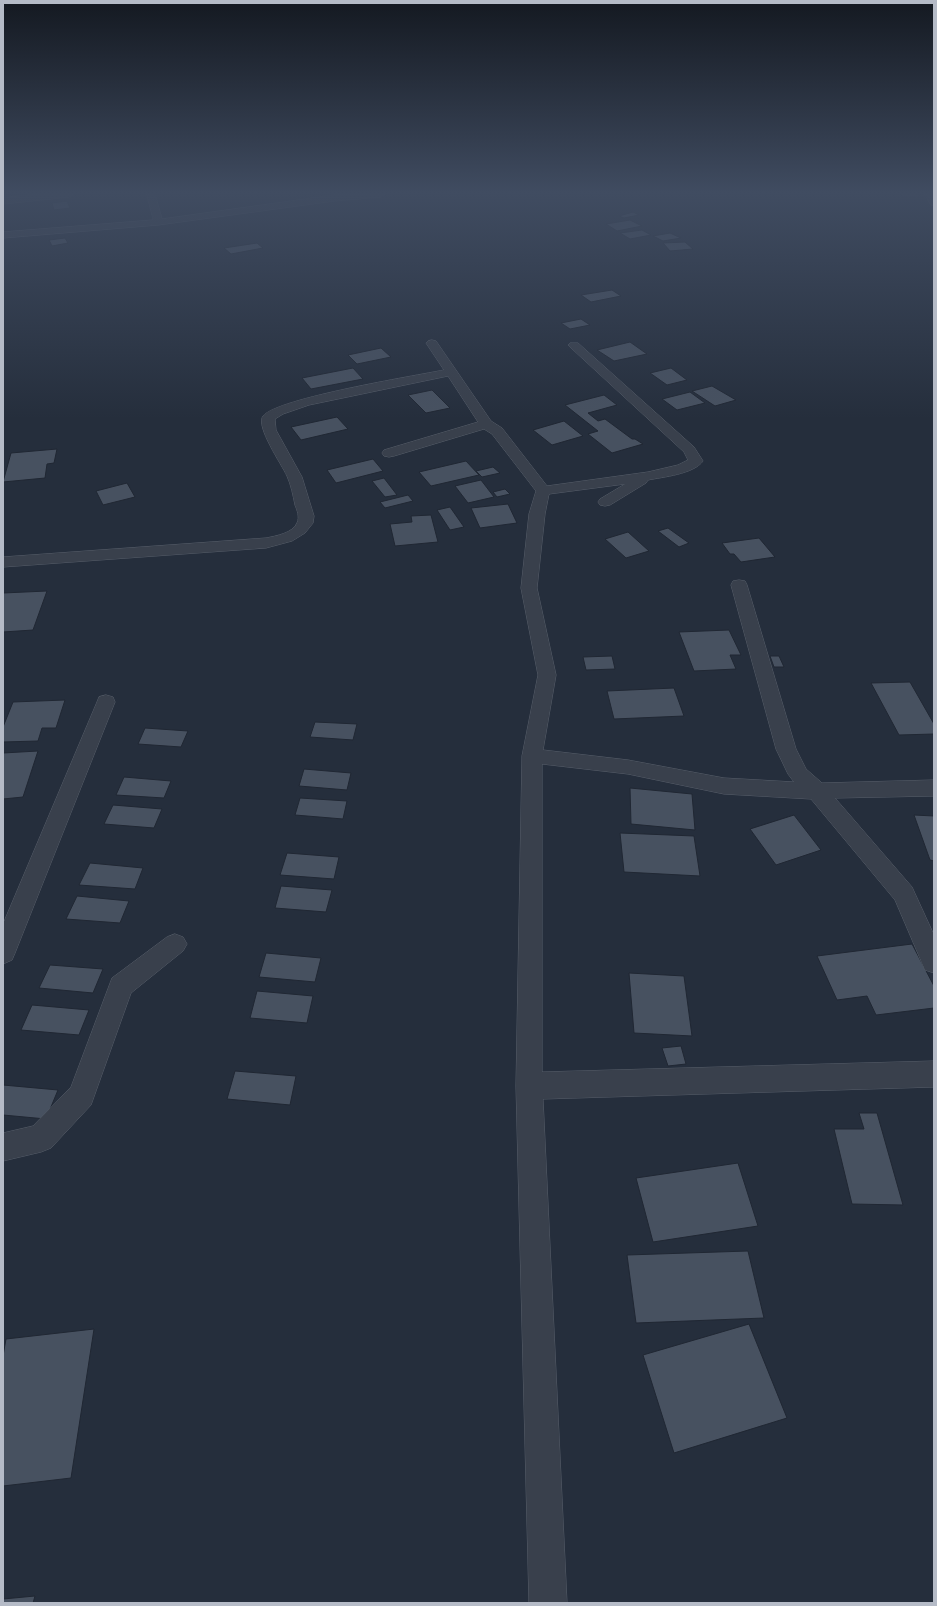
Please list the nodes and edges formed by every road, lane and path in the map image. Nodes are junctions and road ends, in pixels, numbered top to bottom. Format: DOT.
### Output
graph roads {
  1 [pos="432,343"];
  2 [pos="574,345"];
  3 [pos="451,372"];
  4 [pos="486,424"];
  5 [pos="389,453"];
  6 [pos="648,476"];
  7 [pos="543,491"];
  8 [pos="605,502"];
  9 [pos="3,562"];
  10 [pos="740,585"];
  11 [pos="106,702"];
  12 [pos="532,756"];
  13 [pos="934,788"];
  14 [pos="817,791"];
  15 [pos="175,944"];
  16 [pos="3,953"];
  17 [pos="934,962"];
  18 [pos="934,1074"];
  19 [pos="529,1086"];
  20 [pos="3,1147"];
  21 [pos="548,1603"];
  1 -- 3 [label="street"];
  2 -- 6 [label="street"];
  3 -- 4 [label="street"];
  3 -- 9 [label="street"];
  4 -- 5 [label="street"];
  4 -- 7 [label="street"];
  6 -- 7 [label="street"];
  6 -- 8 [label="street"];
  7 -- 12 [label="street"];
  10 -- 14 [label="street"];
  11 -- 16 [label="street"];
  12 -- 14 [label="street"];
  12 -- 19 [label="street"];
  13 -- 14 [label="street"];
  14 -- 17 [label="street"];
  15 -- 20 [label="street"];
  18 -- 19 [label="street"];
  19 -- 21 [label="street"];
}
